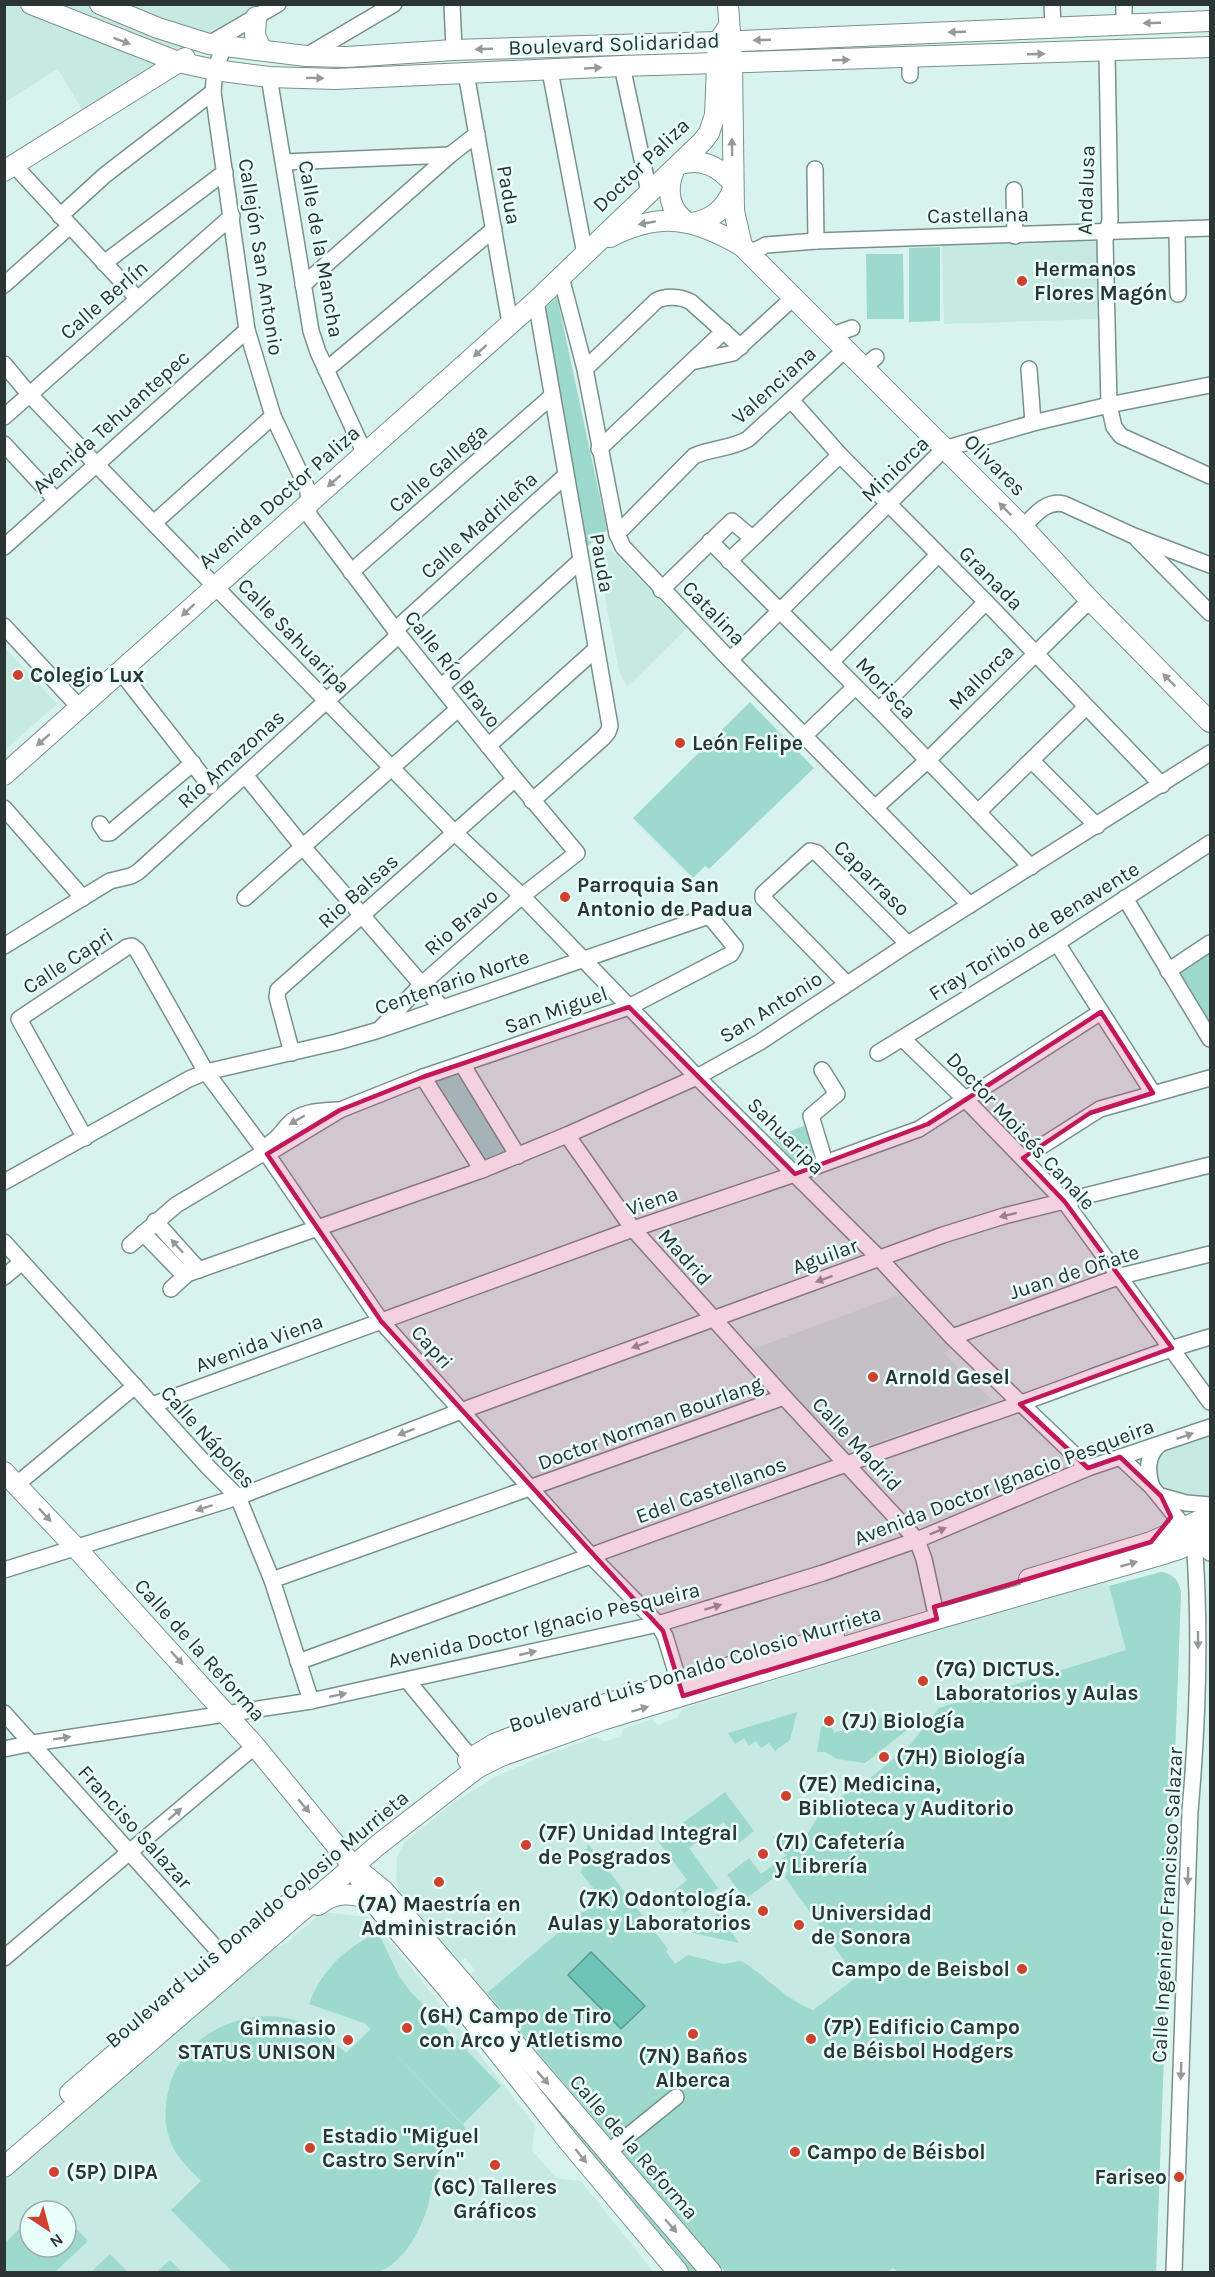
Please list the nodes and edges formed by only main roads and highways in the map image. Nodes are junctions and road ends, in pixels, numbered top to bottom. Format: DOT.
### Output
graph roads {
  1 [pos="31,4"];
  2 [pos="100,4"];
  3 [pos="728,4"];
  4 [pos="1124,14"];
  5 [pos="256,17"];
  6 [pos="1210,21"];
  7 [pos="726,36"];
  8 [pos="217,45"];
  9 [pos="1210,47"];
  10 [pos="261,50"];
  11 [pos="177,62"];
  12 [pos="724,64"];
  13 [pos="677,66"];
  14 [pos="715,102"];
  15 [pos="677,167"];
  16 [pos="9,168"];
  17 [pos="733,186"];
  18 [pos="689,222"];
  19 [pos="588,250"];
  20 [pos="746,250"];
  21 [pos="1210,722"];
  22 [pos="4,775"];
  23 [pos="10,1479"];
  24 [pos="1210,1516"];
  25 [pos="1196,1533"];
  26 [pos="936,1613"];
  27 [pos="681,1689"];
  28 [pos="591,1709"];
  29 [pos="501,1756"];
  30 [pos="349,1861"];
  31 [pos="377,1895"];
  32 [pos="264,1943"];
  33 [pos="230,1964"];
  34 [pos="4,2149"];
  35 [pos="4,2167"];
  36 [pos="678,2272"];
  37 [pos="711,2272"];
  1 -- 11 [label="main road, Boulevard Solidaridad, one-way"];
  2 -- 8 [label="main road, Boulevard Solidaridad"];
  3 -- 7 [label="main road"];
  6 -- 4 [label="main road, Boulevard Solidaridad, one-way"];
  4 -- 7 [label="main road, Boulevard Solidaridad, one-way"];
  5 -- 10 [label="main road"];
  7 -- 10 [label="main road, Boulevard Solidaridad, one-way"];
  7 -- 12 [label="main road"];
  8 -- 10 [label="main road, Boulevard Solidaridad"];
  8 -- 11 [label="main road"];
  12 -- 9 [label="main road, Boulevard Solidaridad, one-way"];
  11 -- 13 [label="main road, Boulevard Solidaridad, one-way"];
  11 -- 16 [label="main road"];
  12 -- 13 [label="main road, Boulevard Solidaridad"];
  12 -- 14 [label="main road, Doctor Paliza"];
  17 -- 12 [label="main road, one-way"];
  13 -- 14 [label="main road"];
  14 -- 15 [label="main road, Doctor Paliza"];
  15 -- 17 [label="main road"];
  15 -- 18 [label="main road"];
  15 -- 19 [label="main road, Doctor Paliza"];
  17 -- 18 [label="main road"];
  17 -- 20 [label="main road"];
  18 -- 19 [label="main road, Olivares, one-way"];
  18 -- 20 [label="main road, Olivares"];
  19 -- 22 [label="main road, Avenida Doctor Paliza, one-way"];
  21 -- 20 [label="main road, Olivares, one-way"];
  23 -- 30 [label="main road, Calle de la Reforma, one-way"];
  24 -- 25 [label="main road, Boulevard Luis Donaldo Colosio Murrieta"];
  25 -- 26 [label="main road, Boulevard Luis Donaldo Colosio Murrieta"];
  26 -- 25 [label="main road, Boulevard Luis Donaldo Colosio Murrieta, one-way"];
  26 -- 27 [label="main road, Boulevard Luis Donaldo Colosio Murrieta"];
  27 -- 28 [label="main road, Boulevard Luis Donaldo Colosio Murrieta"];
  29 -- 27 [label="main road, Boulevard Luis Donaldo Colosio Murrieta, one-way"];
  28 -- 29 [label="main road"];
  28 -- 30 [label="main road, Boulevard Luis Donaldo Colosio Murrieta"];
  29 -- 30 [label="main road, Boulevard Luis Donaldo Colosio Murrieta"];
  29 -- 31 [label="main road"];
  30 -- 31 [label="main road, Calle de la Reforma"];
  30 -- 32 [label="main road, Boulevard Luis Donaldo Colosio Murrieta"];
  30 -- 33 [label="main road, Boulevard Luis Donaldo Colosio Murrieta"];
  31 -- 32 [label="main road"];
  31 -- 36 [label="main road, Calle de la Reforma, one-way"];
  31 -- 37 [label="main road, Calle de la Reforma, one-way"];
  32 -- 33 [label="main road, Boulevard Luis Donaldo Colosio Murrieta"];
  33 -- 34 [label="main road, Boulevard Luis Donaldo Colosio Murrieta"];
  33 -- 35 [label="main road, Boulevard Luis Donaldo Colosio Murrieta"];
}
